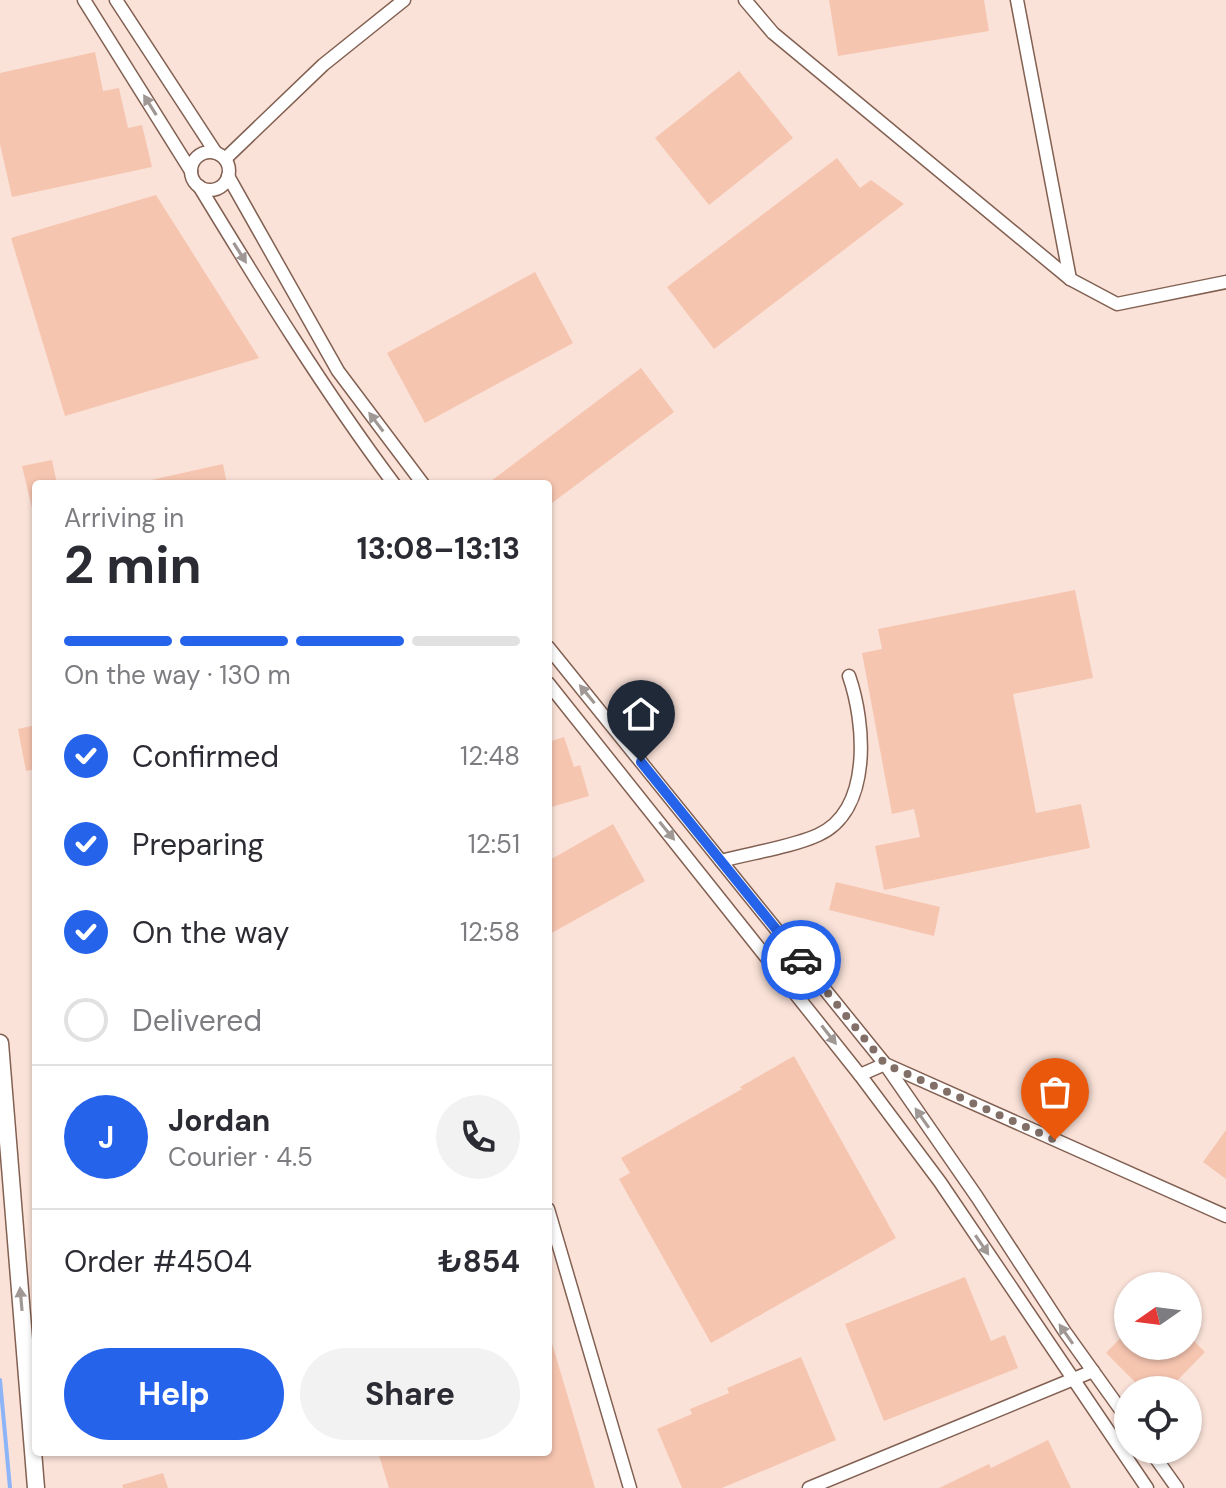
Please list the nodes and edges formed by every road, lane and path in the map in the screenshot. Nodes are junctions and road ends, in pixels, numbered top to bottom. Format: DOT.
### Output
graph roads {
  1 [pos="84,0"];
  2 [pos="116,0"];
  3 [pos="404,0"];
  4 [pos="745,0"];
  5 [pos="1017,0"];
  6 [pos="220,156"];
  7 [pos="191,171"];
  8 [pos="228,176"];
  9 [pos="199,186"];
  10 [pos="1070,279"];
  11 [pos="1226,282"];
  12 [pos="391,480"];
  13 [pos="420,480"];
  14 [pos="552,652"];
  15 [pos="849,676"];
  16 [pos="552,688"];
  17 [pos="721,861"];
  18 [pos="0,1043"];
  19 [pos="885,1064"];
  20 [pos="860,1075"];
  21 [pos="1226,1216"];
  22 [pos="552,1223"];
  23 [pos="1093,1371"];
  24 [pos="1074,1380"];
  25 [pos="1114,1400"];
  26 [pos="32,1439"];
  27 [pos="33,1456"];
  28 [pos="1160,1464"];
  29 [pos="36,1488"];
  30 [pos="630,1488"];
  31 [pos="809,1488"];
  32 [pos="1147,1488"];
  33 [pos="1177,1488"];
  7 -- 1 [label="street, one-way"];
  2 -- 6 [label="street"];
  3 -- 6 [label="street"];
  4 -- 10 [label="street"];
  5 -- 10 [label="street"];
  6 -- 7 [label="street"];
  6 -- 8 [label="street"];
  7 -- 9 [label="street"];
  8 -- 9 [label="street"];
  13 -- 8 [label="street, one-way"];
  9 -- 12 [label="street, one-way"];
  10 -- 11 [label="street"];
  17 -- 14 [label="street, one-way"];
  15 -- 17 [label="street"];
  16 -- 20 [label="street, one-way"];
  17 -- 19 [label="street"];
  26 -- 18 [label="main road, one-way"];
  19 -- 20 [label="street"];
  19 -- 21 [label="street"];
  23 -- 19 [label="street, one-way"];
  20 -- 24 [label="street, one-way"];
  22 -- 30 [label="street"];
  23 -- 24 [label="street"];
  23 -- 25 [label="street"];
  24 -- 31 [label="street"];
  24 -- 32 [label="street"];
  29 -- 27 [label="main road, one-way"];
  28 -- 33 [label="street"];
}
